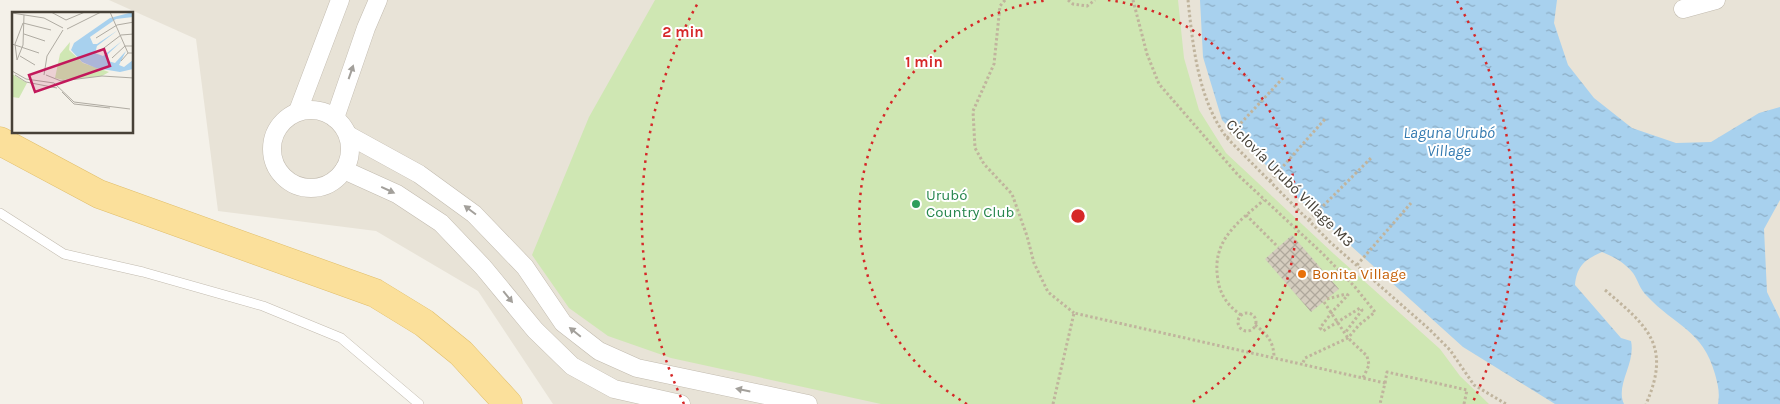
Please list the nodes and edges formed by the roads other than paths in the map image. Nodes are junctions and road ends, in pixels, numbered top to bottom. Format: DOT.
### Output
graph roads {
  1 [pos="340,0"];
  2 [pos="378,0"];
  3 [pos="1716,0"];
  4 [pos="1683,9"];
  5 [pos="298,111"];
  6 [pos="335,118"];
  7 [pos="348,135"];
  8 [pos="0,140"];
  9 [pos="344,170"];
  10 [pos="0,213"];
  11 [pos="599,351"];
  12 [pos="585,373"];
  13 [pos="420,404"];
  14 [pos="508,404"];
  15 [pos="681,404"];
  16 [pos="808,404"];
  1 -- 5 [label="street"];
  6 -- 2 [label="street, one-way"];
  3 -- 4 [label="street"];
  5 -- 6 [label="street"];
  5 -- 9 [label="street"];
  6 -- 7 [label="street"];
  7 -- 9 [label="street"];
  11 -- 7 [label="street, one-way"];
  8 -- 14 [label="main road"];
  9 -- 12 [label="street, one-way"];
  10 -- 13 [label="lane"];
  11 -- 12 [label="street"];
  16 -- 11 [label="street, one-way"];
  12 -- 15 [label="street"];
}
